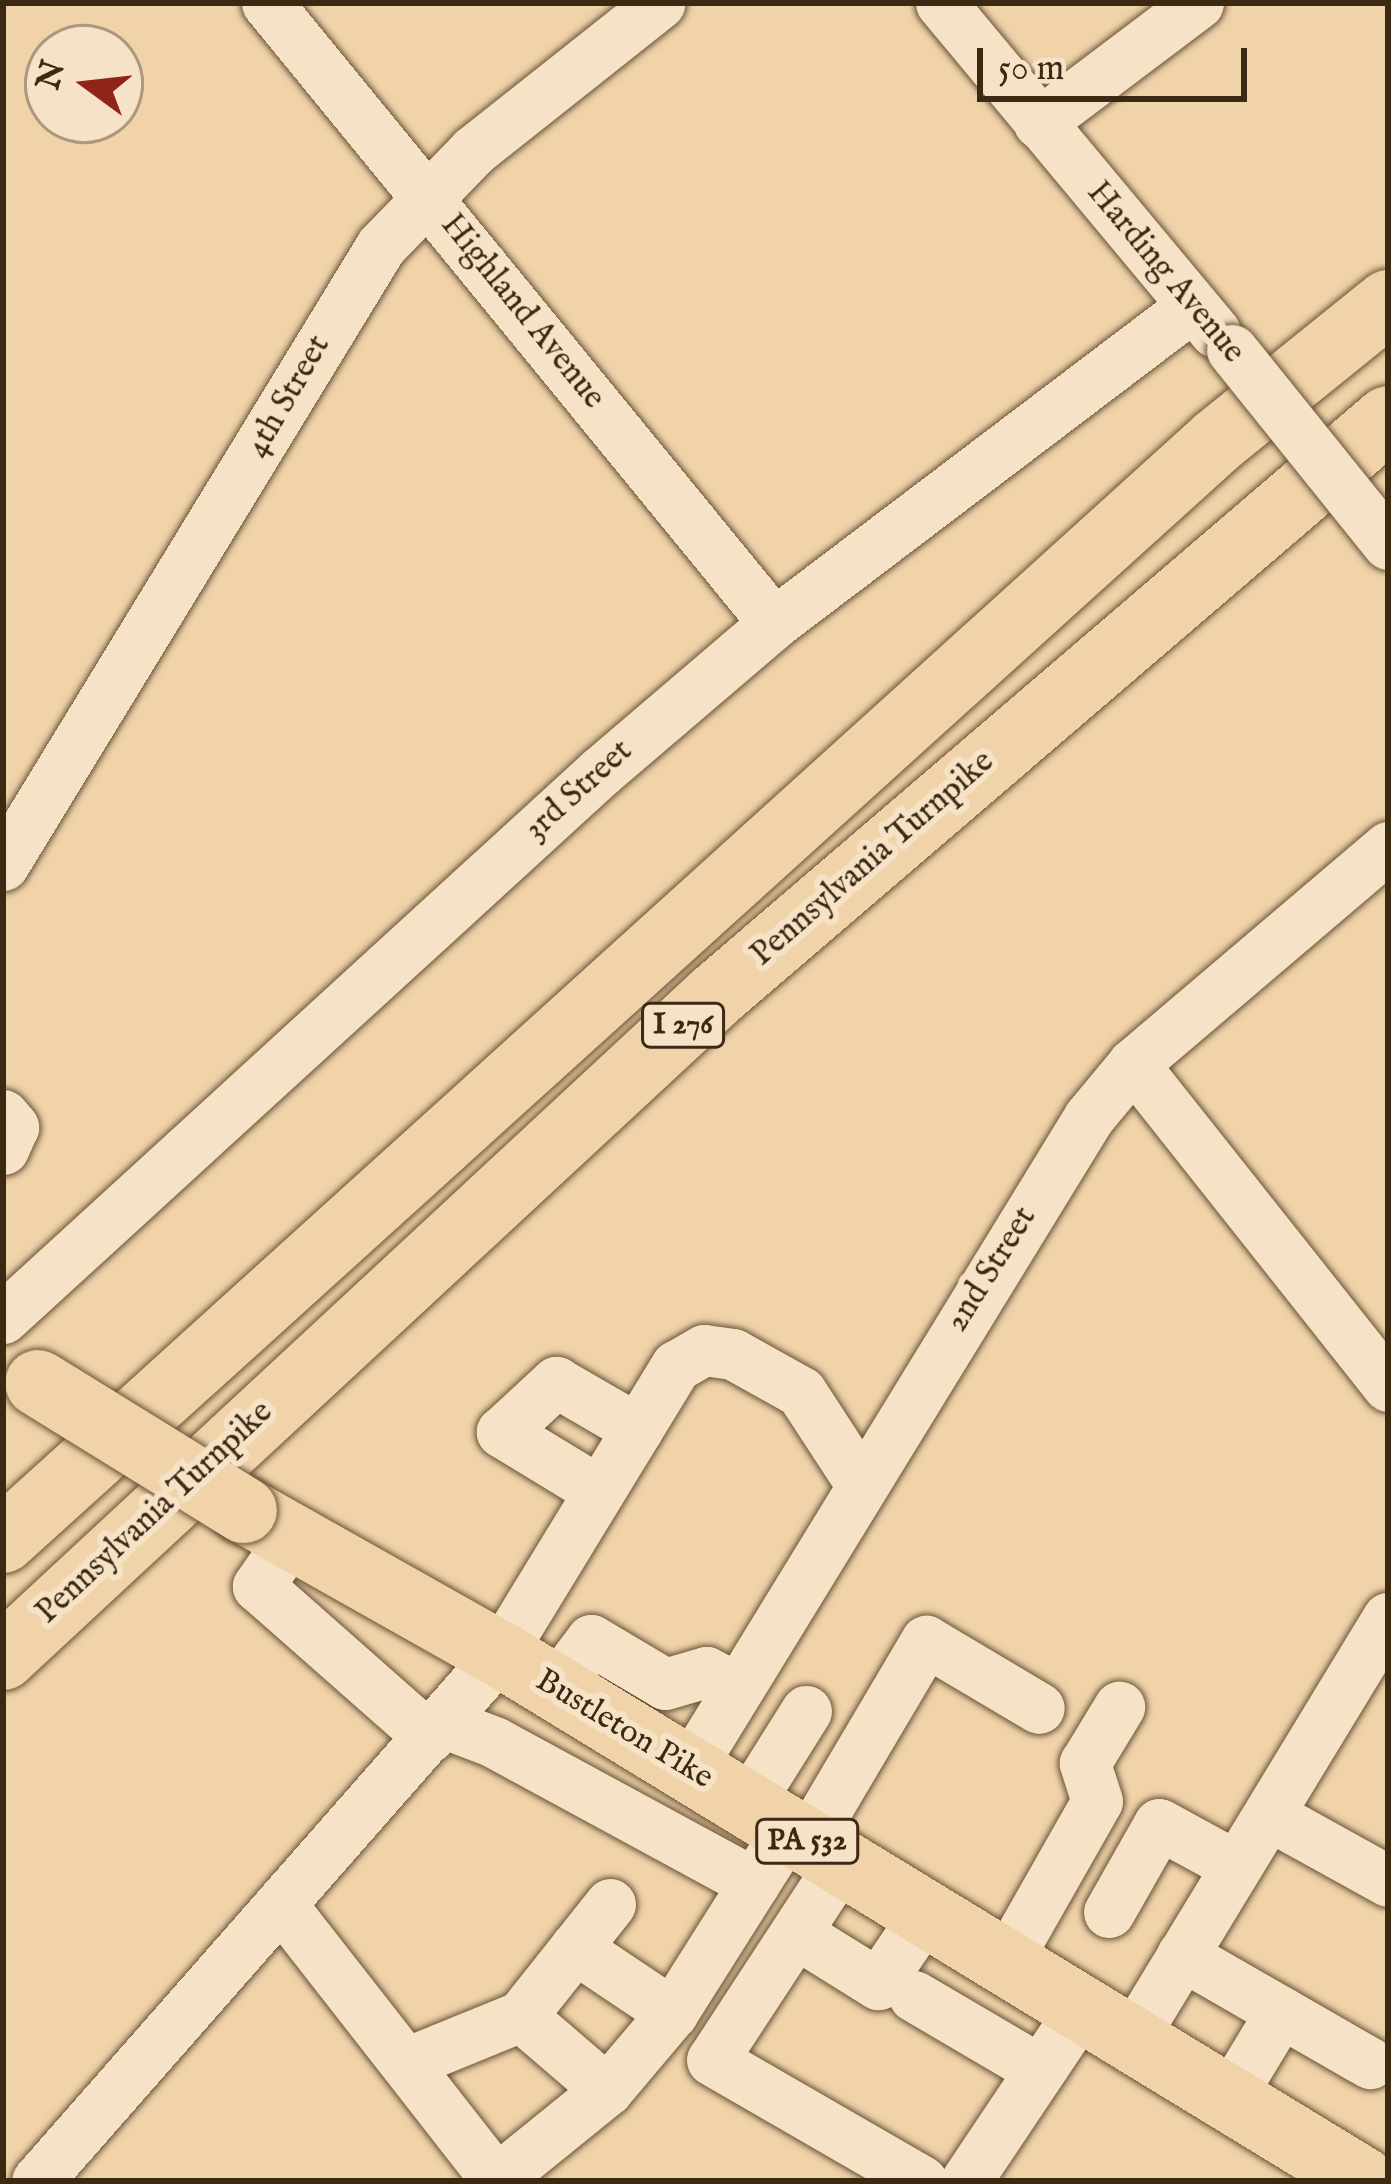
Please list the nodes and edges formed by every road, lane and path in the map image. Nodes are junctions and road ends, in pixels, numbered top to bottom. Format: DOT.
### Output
graph roads {
  1 [pos="267,3"];
  2 [pos="660,3"];
  3 [pos="941,3"];
  4 [pos="1198,3"];
  5 [pos="1039,123"];
  6 [pos="426,194"];
  7 [pos="1388,303"];
  8 [pos="1191,307"];
  9 [pos="1388,419"];
  10 [pos="1388,544"];
  11 [pos="774,623"];
  12 [pos="1388,847"];
  13 [pos="3,865"];
  14 [pos="1133,1064"];
  15 [pos="3,1115"];
  16 [pos="3,1149"];
  17 [pos="3,1318"];
  18 [pos="20,1372"];
  19 [pos="1388,1386"];
  20 [pos="637,1429"];
  21 [pos="861,1484"];
  22 [pos="599,1491"];
  23 [pos="268,1523"];
  24 [pos="3,1540"];
  25 [pos="1388,1618"];
  26 [pos="500,1654"];
  27 [pos="3,1657"];
  28 [pos="738,1688"];
  29 [pos="631,1699"];
  30 [pos="1119,1707"];
  31 [pos="1039,1708"];
  32 [pos="806,1711"];
  33 [pos="435,1730"];
  34 [pos="689,1769"];
  35 [pos="1269,1815"];
  36 [pos="788,1844"];
  37 [pos="1237,1866"];
  38 [pos="1388,1882"];
  39 [pos="610,1904"];
  40 [pos="283,1907"];
  41 [pos="1109,1912"];
  42 [pos="926,1914"];
  43 [pos="796,1933"];
  44 [pos="575,1948"];
  45 [pos="1182,1955"];
  46 [pos="1005,1963"];
  47 [pos="896,1990"];
  48 [pos="1281,2012"];
  49 [pos="672,2013"];
  50 [pos="521,2016"];
  51 [pos="1106,2025"];
  52 [pos="406,2063"];
  53 [pos="1370,2063"];
  54 [pos="1040,2070"];
  55 [pos="607,2090"];
  56 [pos="1228,2099"];
  57 [pos="1332,2173"];
  58 [pos="496,2180"];
  59 [pos="37,2181"];
  60 [pos="922,2181"];
  61 [pos="966,2181"];
  1 -- 6 [label="street, Highland Avenue"];
  2 -- 6 [label="street, 4th Street"];
  3 -- 5 [label="street, Harding Avenue"];
  4 -- 5 [label="street"];
  5 -- 8 [label="street, Harding Avenue"];
  6 -- 11 [label="street, Highland Avenue"];
  6 -- 13 [label="street, 4th Street"];
  7 -- 24 [label="main road, I 276"];
  8 -- 10 [label="street, Harding Avenue, bridge"];
  8 -- 11 [label="street, 3rd Street"];
  9 -- 27 [label="main road, Pennsylvania Turnpike / I 276"];
  11 -- 17 [label="street, 3rd Street"];
  12 -- 14 [label="street, 2nd Street"];
  14 -- 19 [label="street"];
  14 -- 21 [label="street, 2nd Street"];
  15 -- 16 [label="street"];
  18 -- 23 [label="main road, Bustleton Pike / PA 532, bridge"];
  20 -- 21 [label="street"];
  20 -- 22 [label="street"];
  20 -- 22 [label="street"];
  21 -- 28 [label="street, 2nd Street"];
  22 -- 26 [label="street"];
  23 -- 26 [label="main road, Bustleton Pike / PA 532"];
  23 -- 33 [label="street"];
  25 -- 35 [label="street"];
  26 -- 29 [label="main road, Bustleton Pike / PA 532"];
  26 -- 33 [label="street"];
  28 -- 29 [label="street"];
  28 -- 34 [label="street, 2nd Street"];
  29 -- 34 [label="main road, Bustleton Pike / PA 532"];
  30 -- 46 [label="street"];
  31 -- 36 [label="street"];
  32 -- 36 [label="street"];
  33 -- 36 [label="street"];
  33 -- 40 [label="street"];
  34 -- 36 [label="main road, Bustleton Pike / PA 532"];
  35 -- 37 [label="street"];
  35 -- 38 [label="street"];
  36 -- 42 [label="main road, Bustleton Pike / PA 532"];
  36 -- 43 [label="street"];
  36 -- 49 [label="street"];
  37 -- 41 [label="street"];
  37 -- 45 [label="street"];
  39 -- 44 [label="street"];
  40 -- 52 [label="street"];
  40 -- 59 [label="street"];
  42 -- 46 [label="main road, Bustleton Pike / PA 532"];
  42 -- 47 [label="street"];
  43 -- 47 [label="street"];
  43 -- 60 [label="street"];
  44 -- 49 [label="street"];
  44 -- 50 [label="street"];
  45 -- 48 [label="street"];
  45 -- 51 [label="street"];
  46 -- 51 [label="main road, Bustleton Pike / PA 532"];
  47 -- 54 [label="street"];
  48 -- 53 [label="street"];
  48 -- 56 [label="street"];
  49 -- 55 [label="street"];
  50 -- 52 [label="street"];
  50 -- 55 [label="street"];
  51 -- 54 [label="street"];
  51 -- 56 [label="main road, Bustleton Pike / PA 532"];
  52 -- 58 [label="street"];
  54 -- 61 [label="street"];
  55 -- 58 [label="street"];
  56 -- 57 [label="main road, Bustleton Pike / PA 532"];
}
